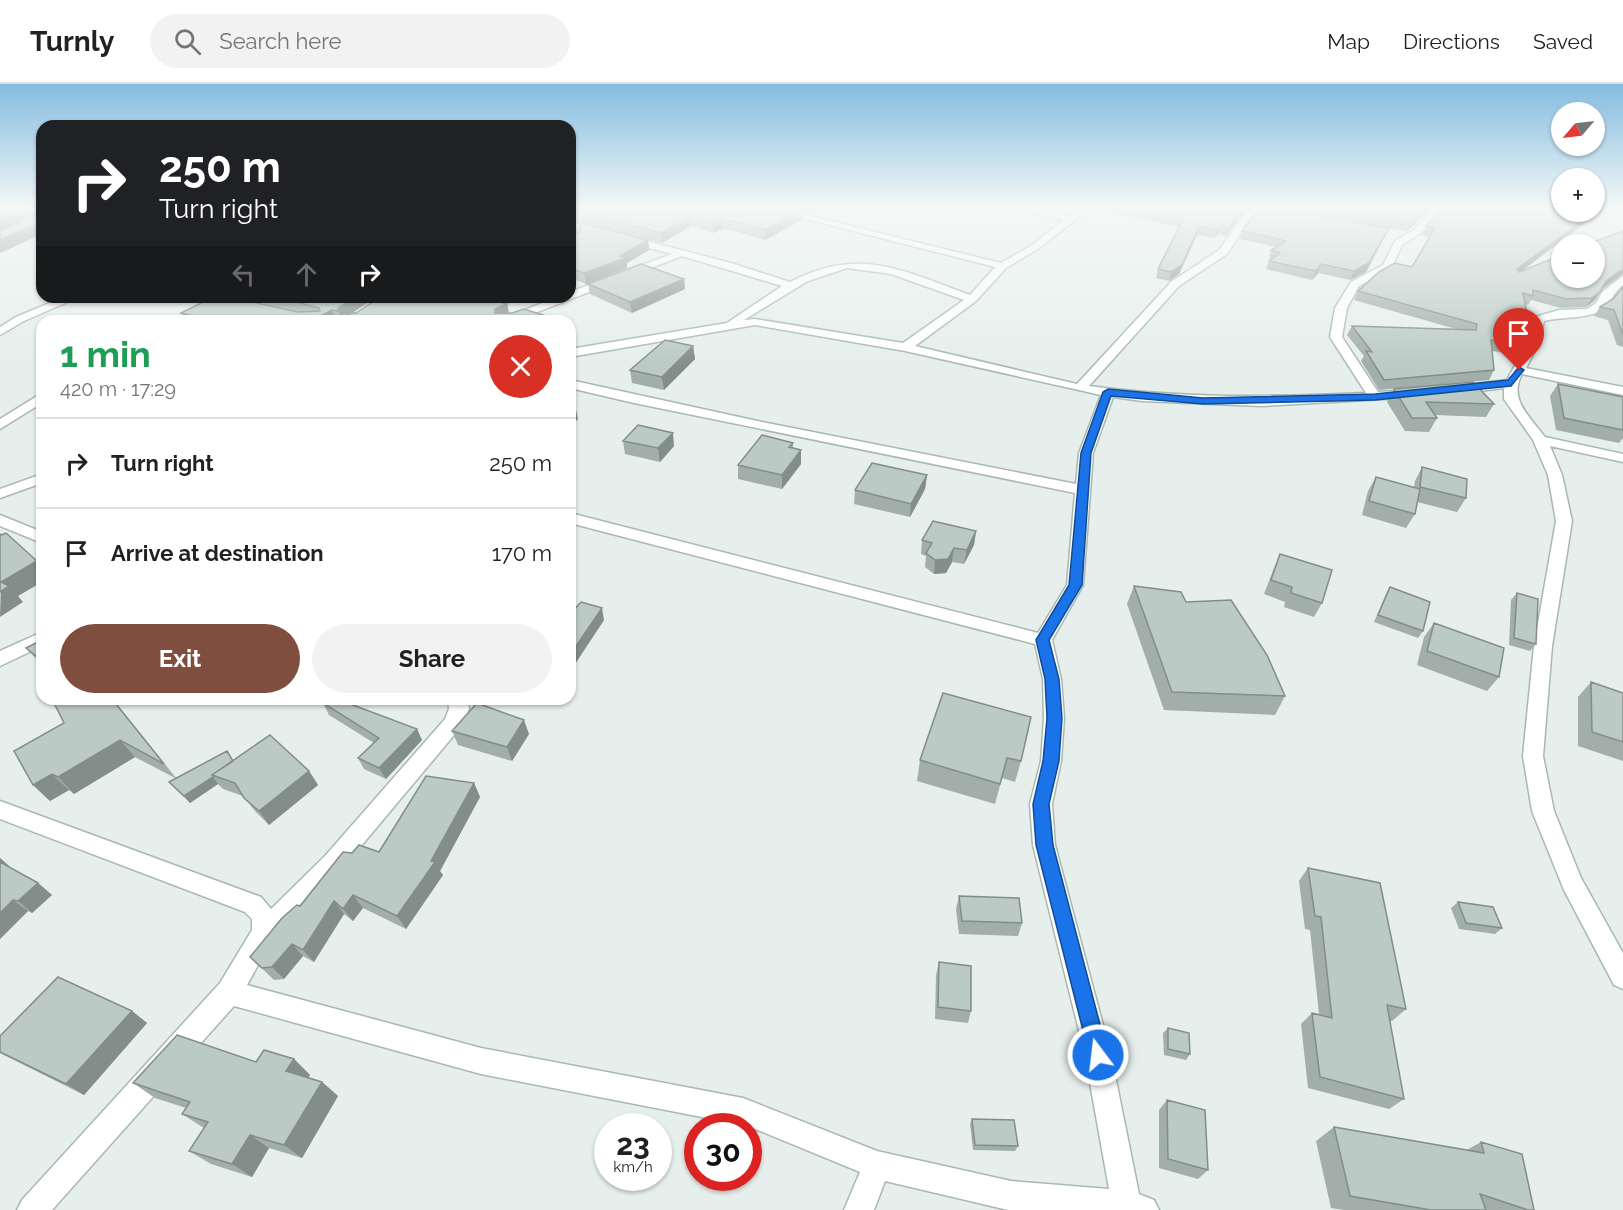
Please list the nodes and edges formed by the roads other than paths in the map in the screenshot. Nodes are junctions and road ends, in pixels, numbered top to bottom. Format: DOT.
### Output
graph roads {
  1 [pos="662,261"];
  2 [pos="707,261"];
  3 [pos="980,261"];
  4 [pos="1011,261"];
  5 [pos="1210,261"];
  6 [pos="1390,261"];
  7 [pos="1002,266"];
  8 [pos="1623,279"];
  9 [pos="792,286"];
  10 [pos="576,293"];
  11 [pos="972,299"];
  12 [pos="60,303"];
  13 [pos="219,303"];
  14 [pos="551,303"];
  15 [pos="194,315"];
  16 [pos="520,315"];
  17 [pos="0,316"];
  18 [pos="20,319"];
  19 [pos="730,325"];
  20 [pos="0,332"];
  21 [pos="905,348"];
  22 [pos="576,352"];
  23 [pos="1515,376"];
  24 [pos="576,385"];
  25 [pos="1080,388"];
  26 [pos="1623,391"];
  27 [pos="1108,392"];
  28 [pos="1375,397"];
  29 [pos="36,401"];
  30 [pos="0,425"];
  31 [pos="1540,440"];
  32 [pos="1623,458"];
  33 [pos="36,480"];
  34 [pos="1084,490"];
  35 [pos="0,494"];
  36 [pos="0,520"];
  37 [pos="576,520"];
  38 [pos="36,535"];
  39 [pos="1043,640"];
  40 [pos="36,641"];
  41 [pos="0,659"];
  42 [pos="459,705"];
  43 [pos="0,810"];
  44 [pos="264,932"];
  45 [pos="1623,977"];
  46 [pos="228,992"];
  47 [pos="877,1165"];
  48 [pos="1136,1207"];
  49 [pos="32,1210"];
  50 [pos="859,1210"];
  1 -- 10 [label="street"];
  2 -- 9 [label="street"];
  3 -- 7 [label="street"];
  4 -- 7 [label="street"];
  5 -- 25 [label="street"];
  6 -- 28 [label="street"];
  7 -- 11 [label="street"];
  8 -- 23 [label="street"];
  9 -- 11 [label="street"];
  9 -- 19 [label="street"];
  11 -- 21 [label="street"];
  12 -- 18 [label="street"];
  13 -- 15 [label="street"];
  14 -- 16 [label="street"];
  17 -- 18 [label="street"];
  18 -- 20 [label="street"];
  19 -- 21 [label="street"];
  19 -- 22 [label="street"];
  21 -- 25 [label="street"];
  23 -- 26 [label="street"];
  23 -- 28 [label="street"];
  23 -- 31 [label="street"];
  24 -- 34 [label="street"];
  25 -- 27 [label="street"];
  27 -- 28 [label="street"];
  27 -- 34 [label="street"];
  29 -- 30 [label="street"];
  31 -- 32 [label="street"];
  31 -- 45 [label="street"];
  33 -- 35 [label="street"];
  34 -- 39 [label="street"];
  36 -- 38 [label="street"];
  37 -- 39 [label="street"];
  39 -- 48 [label="street"];
  40 -- 41 [label="street"];
  42 -- 44 [label="street"];
  43 -- 44 [label="street"];
  44 -- 46 [label="street"];
  46 -- 47 [label="street"];
  46 -- 49 [label="street"];
  47 -- 48 [label="street"];
  47 -- 50 [label="street"];
}
